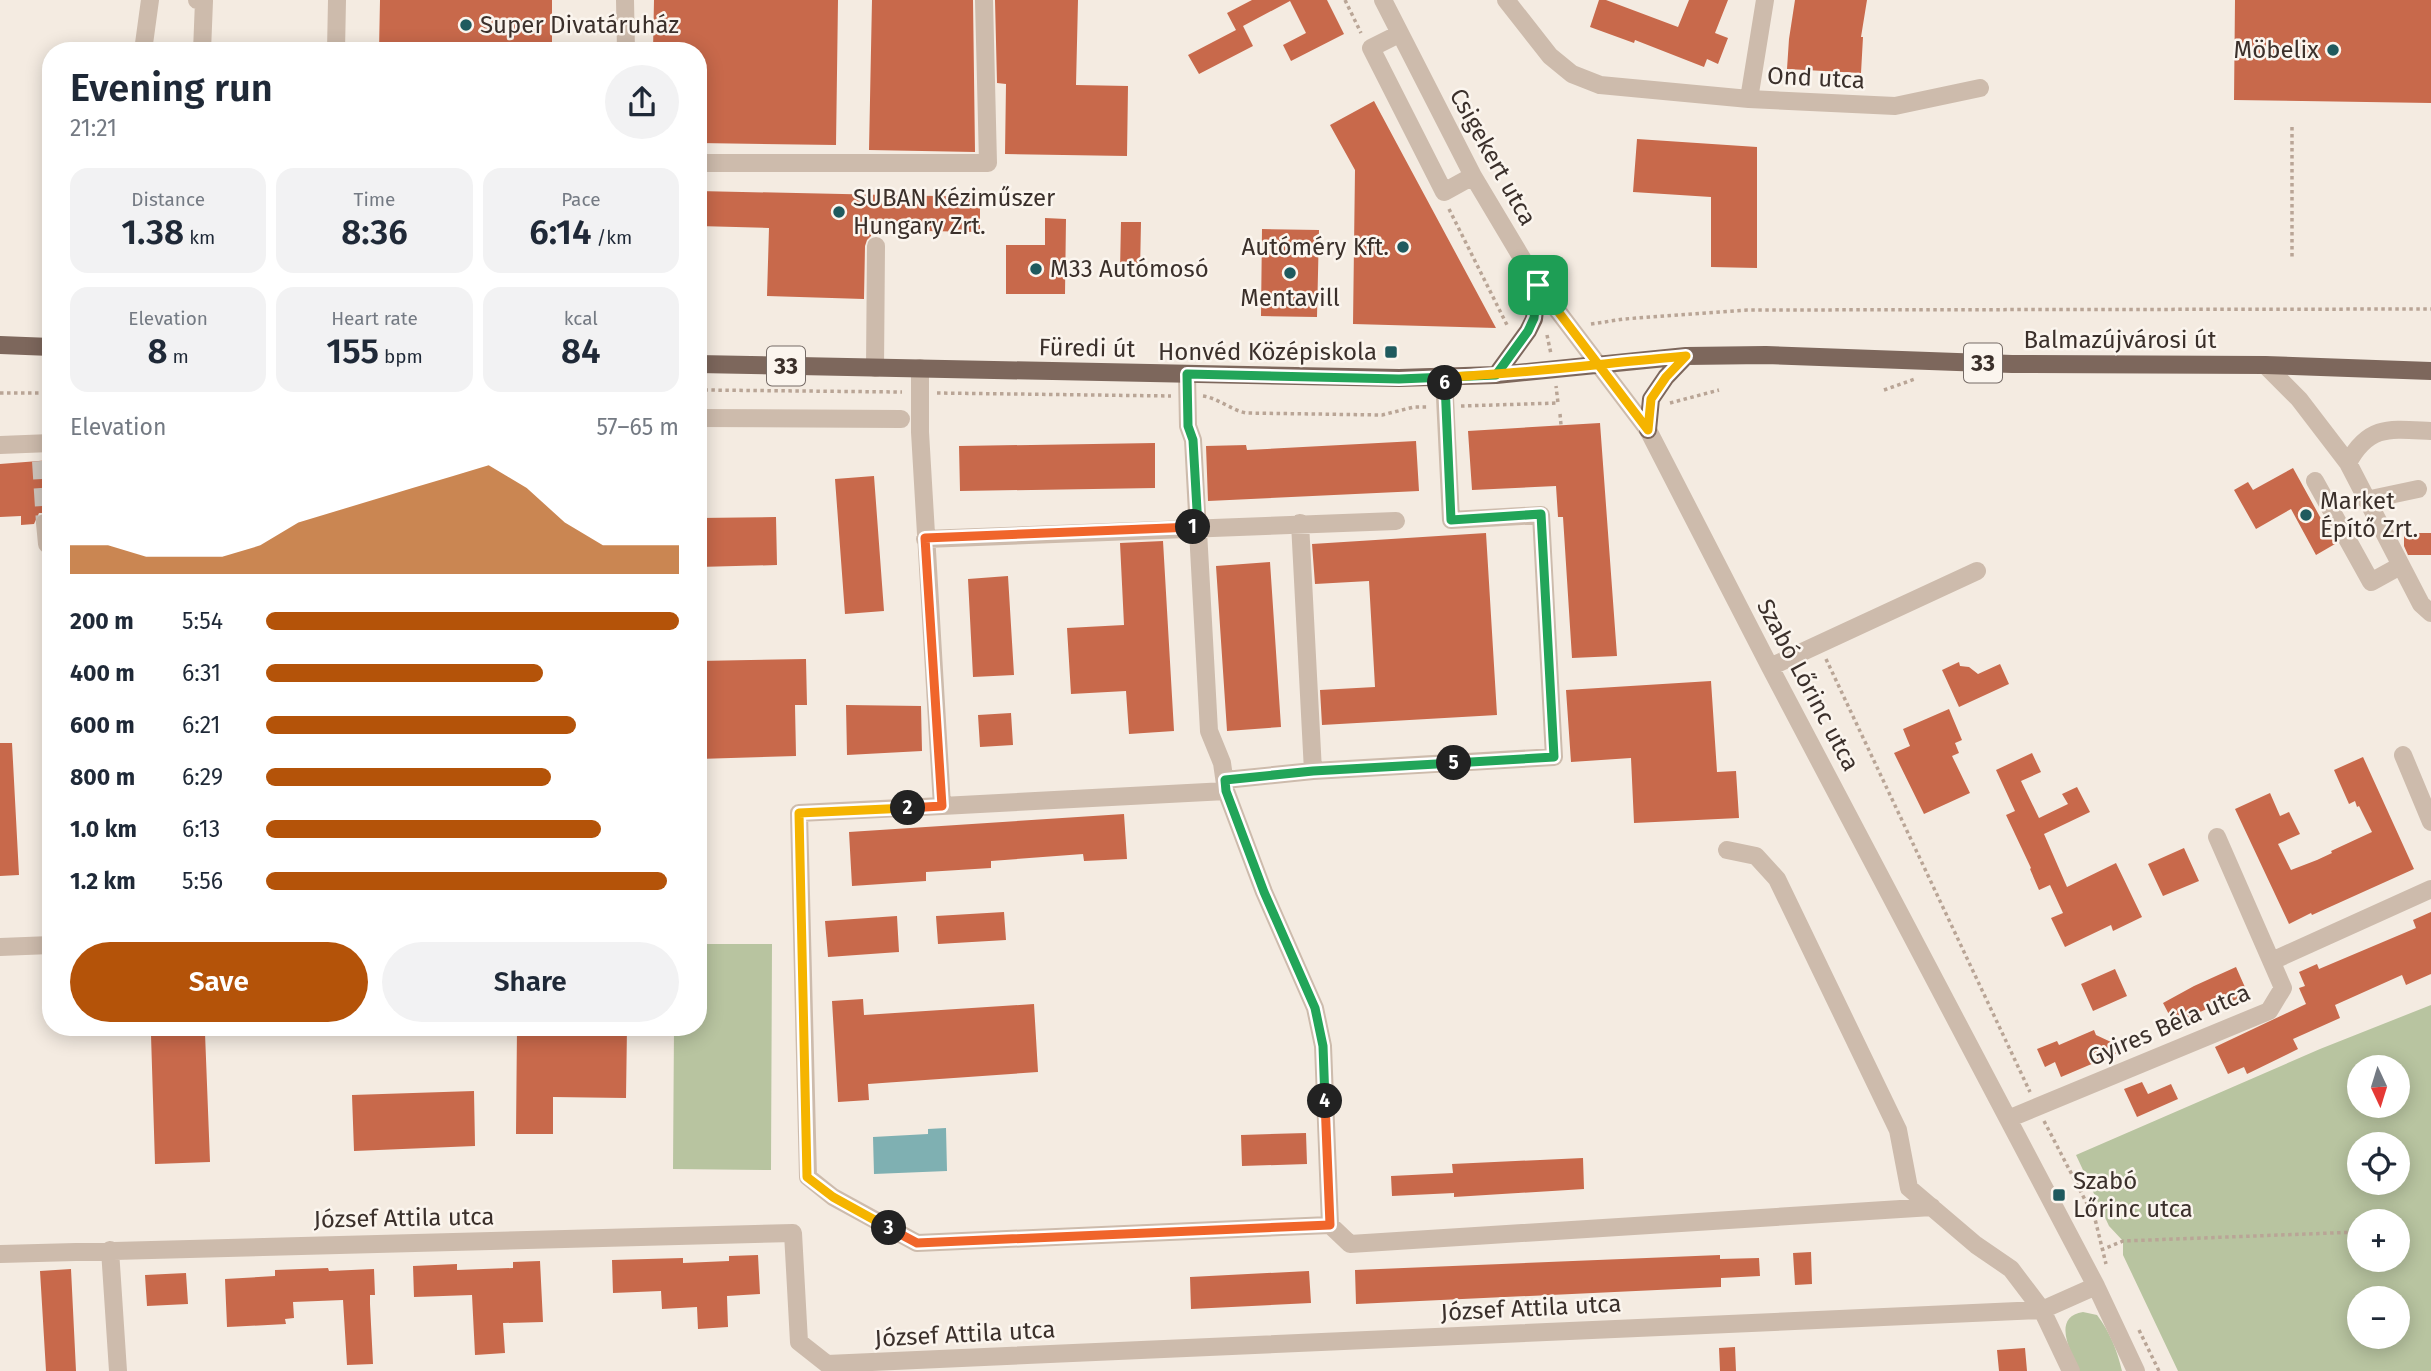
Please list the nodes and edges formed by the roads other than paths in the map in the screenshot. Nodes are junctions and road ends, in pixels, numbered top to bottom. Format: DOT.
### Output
graph roads {
  1 [pos="150,0"];
  2 [pos="197,0"];
  3 [pos="337,0"];
  4 [pos="625,0"];
  5 [pos="984,0"];
  6 [pos="1383,0"];
  7 [pos="1506,0"];
  8 [pos="1765,0"];
  9 [pos="1399,34"];
  10 [pos="145,42"];
  11 [pos="202,42"];
  12 [pos="336,42"];
  13 [pos="626,42"];
  14 [pos="1980,88"];
  15 [pos="1749,99"];
  16 [pos="707,163"];
  17 [pos="1473,176"];
  18 [pos="876,246"];
  19 [pos="1538,285"];
  20 [pos="42,344"];
  21 [pos="0,345"];
  22 [pos="1686,356"];
  23 [pos="707,364"];
  24 [pos="1600,364"];
  25 [pos="2265,365"];
  26 [pos="874,368"];
  27 [pos="920,369"];
  28 [pos="2431,370"];
  29 [pos="1187,374"];
  30 [pos="1496,375"];
  31 [pos="1444,377"];
  32 [pos="707,418"];
  33 [pos="901,419"];
  34 [pos="1648,430"];
  35 [pos="2431,431"];
  36 [pos="0,445"];
  37 [pos="42,449"];
  38 [pos="2348,463"];
  39 [pos="2315,481"];
  40 [pos="2418,489"];
  41 [pos="2366,500"];
  42 [pos="1396,521"];
  43 [pos="1300,523"];
  44 [pos="1198,527"];
  45 [pos="925,538"];
  46 [pos="2400,566"];
  47 [pos="1977,571"];
  48 [pos="2431,613"];
  49 [pos="1770,667"];
  50 [pos="2403,755"];
  51 [pos="1313,771"];
  52 [pos="1225,786"];
  53 [pos="942,806"];
  54 [pos="2431,821"];
  55 [pos="2217,837"];
  56 [pos="1727,850"];
  57 [pos="2431,889"];
  58 [pos="42,945"];
  59 [pos="0,947"];
  60 [pos="2272,961"];
  61 [pos="2008,1119"];
  62 [pos="1932,1207"];
  63 [pos="1330,1225"];
  64 [pos="110,1250"];
  65 [pos="0,1254"];
  66 [pos="2096,1286"];
  67 [pos="2042,1310"];
  68 [pos="118,1371"];
  69 [pos="2071,1371"];
  70 [pos="2136,1371"];
  1 -- 10 [label="street"];
  2 -- 11 [label="street"];
  3 -- 12 [label="street"];
  4 -- 13 [label="street"];
  5 -- 16 [label="street"];
  6 -- 9 [label="street, Csigekert utca"];
  7 -- 15 [label="street"];
  8 -- 15 [label="street, Ond utca"];
  9 -- 17 [label="street, Csigekert utca"];
  9 -- 17 [label="street"];
  14 -- 15 [label="street, Ond utca"];
  17 -- 19 [label="street, Csigekert utca"];
  18 -- 26 [label="street"];
  19 -- 24 [label="street, Csigekert utca"];
  19 -- 30 [label="main road"];
  20 -- 21 [label="main road"];
  22 -- 24 [label="main road, Balmazújvárosi út / 33"];
  22 -- 25 [label="main road, Balmazújvárosi út / 33"];
  22 -- 34 [label="main road"];
  23 -- 26 [label="main road, Füredi út / 33"];
  24 -- 30 [label="main road, Füredi út / 33"];
  24 -- 34 [label="street, Szabó Lőrinc utca"];
  25 -- 28 [label="main road, Balmazújvárosi út / 33"];
  25 -- 38 [label="street"];
  26 -- 27 [label="main road, Füredi út / 33"];
  27 -- 29 [label="main road, Füredi út / 33"];
  27 -- 45 [label="street"];
  29 -- 31 [label="main road, Füredi út / 33"];
  29 -- 44 [label="street"];
  30 -- 31 [label="main road, Füredi út / 33"];
  31 -- 51 [label="street"];
  32 -- 33 [label="street"];
  34 -- 49 [label="street, Szabó Lőrinc utca"];
  35 -- 38 [label="street"];
  36 -- 37 [label="street"];
  38 -- 41 [label="street"];
  39 -- 46 [label="street"];
  40 -- 41 [label="street"];
  41 -- 46 [label="street"];
  42 -- 43 [label="street"];
  43 -- 44 [label="street"];
  43 -- 51 [label="street"];
  44 -- 45 [label="street"];
  44 -- 52 [label="street"];
  45 -- 53 [label="street"];
  46 -- 48 [label="street"];
  47 -- 49 [label="street"];
  49 -- 61 [label="street, Szabó Lőrinc utca"];
  50 -- 54 [label="street"];
  51 -- 52 [label="street"];
  52 -- 53 [label="street"];
  52 -- 63 [label="street"];
  53 -- 63 [label="street"];
  55 -- 60 [label="street, Gyires Béla utca"];
  56 -- 62 [label="street"];
  57 -- 60 [label="street, Gyires Béla utca"];
  58 -- 59 [label="street"];
  60 -- 61 [label="street, Gyires Béla utca"];
  61 -- 66 [label="street, Szabó Lőrinc utca"];
  62 -- 63 [label="street"];
  62 -- 67 [label="street"];
  64 -- 65 [label="street, József Attila utca"];
  64 -- 67 [label="street, József Attila utca"];
  64 -- 68 [label="street"];
  66 -- 67 [label="street"];
  66 -- 70 [label="street, Szabó Lőrinc utca"];
  67 -- 69 [label="street"];
}
